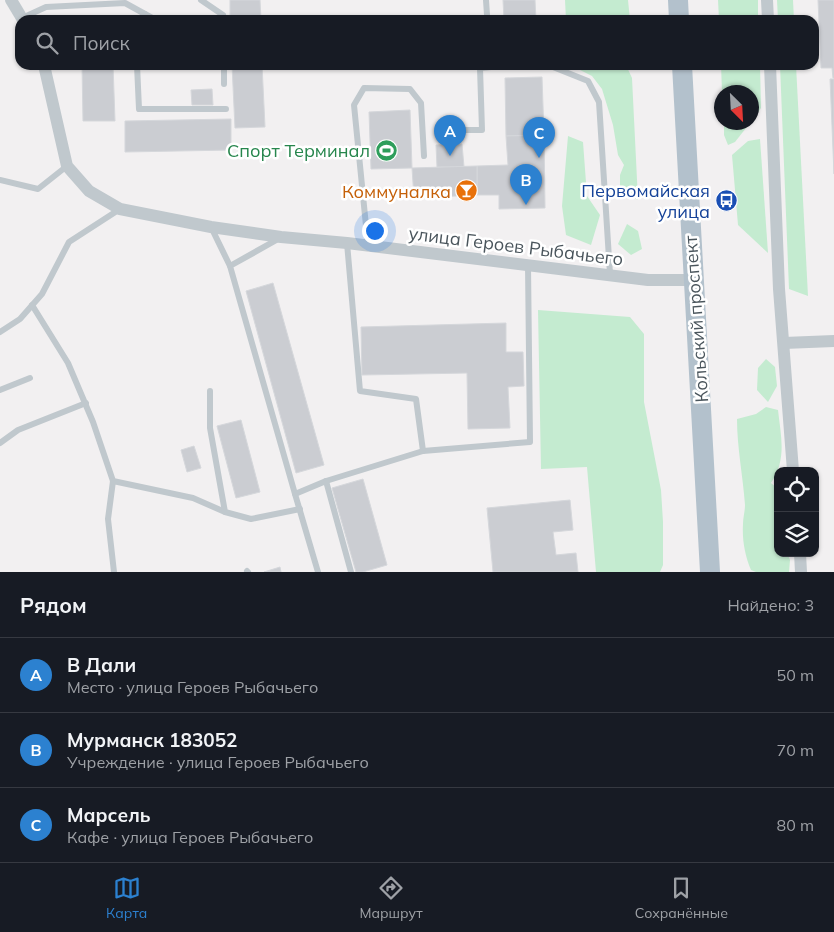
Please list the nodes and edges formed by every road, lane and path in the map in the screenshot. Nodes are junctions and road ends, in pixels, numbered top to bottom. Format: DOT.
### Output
graph roads {
  1 [pos="11,0"];
  2 [pos="201,0"];
  3 [pos="486,0"];
  4 [pos="678,0"];
  5 [pos="767,0"];
  6 [pos="20,15"];
  7 [pos="29,15"];
  8 [pos="140,15"];
  9 [pos="223,15"];
  10 [pos="487,15"];
  11 [pos="679,15"];
  12 [pos="768,15"];
  13 [pos="45,70"];
  14 [pos="137,70"];
  15 [pos="223,70"];
  16 [pos="480,70"];
  17 [pos="560,70"];
  18 [pos="682,70"];
  19 [pos="770,70"];
  20 [pos="224,84"];
  21 [pos="226,110"];
  22 [pos="452,130"];
  23 [pos="424,156"];
  24 [pos="67,166"];
  25 [pos="0,180"];
  26 [pos="120,209"];
  27 [pos="211,227"];
  28 [pos="281,237"];
  29 [pos="347,243"];
  30 [pos="368,246"];
  31 [pos="528,265"];
  32 [pos="230,266"];
  33 [pos="610,274"];
  34 [pos="693,280"];
  35 [pos="32,305"];
  36 [pos="0,332"];
  37 [pos="834,340"];
  38 [pos="784,343"];
  39 [pos="30,378"];
  40 [pos="0,390"];
  41 [pos="210,391"];
  42 [pos="86,403"];
  43 [pos="0,443"];
  44 [pos="423,451"];
  45 [pos="793,467"];
  46 [pos="326,481"];
  47 [pos="112,482"];
  48 [pos="295,494"];
  49 [pos="300,509"];
  50 [pos="225,512"];
  51 [pos="800,557"];
  52 [pos="114,572"];
  53 [pos="318,572"];
  54 [pos="351,572"];
  55 [pos="710,572"];
  56 [pos="801,572"];
  1 -- 6 [label="street"];
  2 -- 9 [label="lane"];
  3 -- 10 [label="lane"];
  4 -- 11 [label="main road"];
  5 -- 12 [label="street"];
  7 -- 8 [label="lane"];
  13 -- 24 [label="street, улица Героев Рыбачьего"];
  14 -- 21 [label="lane"];
  15 -- 20 [label="lane"];
  16 -- 22 [label="lane"];
  17 -- 33 [label="lane"];
  18 -- 34 [label="main road, Кольский проспект"];
  19 -- 38 [label="street"];
  23 -- 30 [label="lane"];
  24 -- 25 [label="lane"];
  24 -- 26 [label="street, улица Героев Рыбачьего"];
  26 -- 27 [label="street, улица Героев Рыбачьего"];
  26 -- 35 [label="lane"];
  27 -- 28 [label="street, улица Героев Рыбачьего"];
  27 -- 32 [label="lane"];
  28 -- 29 [label="street, улица Героев Рыбачьего"];
  28 -- 32 [label="lane"];
  29 -- 30 [label="street, улица Героев Рыбачьего"];
  29 -- 44 [label="lane"];
  30 -- 31 [label="street, улица Героев Рыбачьего"];
  31 -- 33 [label="street, улица Героев Рыбачьего"];
  31 -- 44 [label="lane"];
  32 -- 48 [label="lane"];
  33 -- 34 [label="street, улица Героев Рыбачьего"];
  34 -- 55 [label="main road, Кольский проспект"];
  35 -- 36 [label="lane"];
  35 -- 42 [label="lane"];
  37 -- 38 [label="street"];
  38 -- 45 [label="street"];
  39 -- 40 [label="lane"];
  41 -- 50 [label="lane"];
  42 -- 43 [label="lane"];
  42 -- 47 [label="lane"];
  44 -- 46 [label="lane"];
  46 -- 48 [label="lane"];
  46 -- 54 [label="lane"];
  47 -- 50 [label="lane"];
  47 -- 52 [label="lane"];
  48 -- 49 [label="lane"];
  49 -- 50 [label="lane"];
  49 -- 53 [label="lane"];
  51 -- 56 [label="street"];
}
